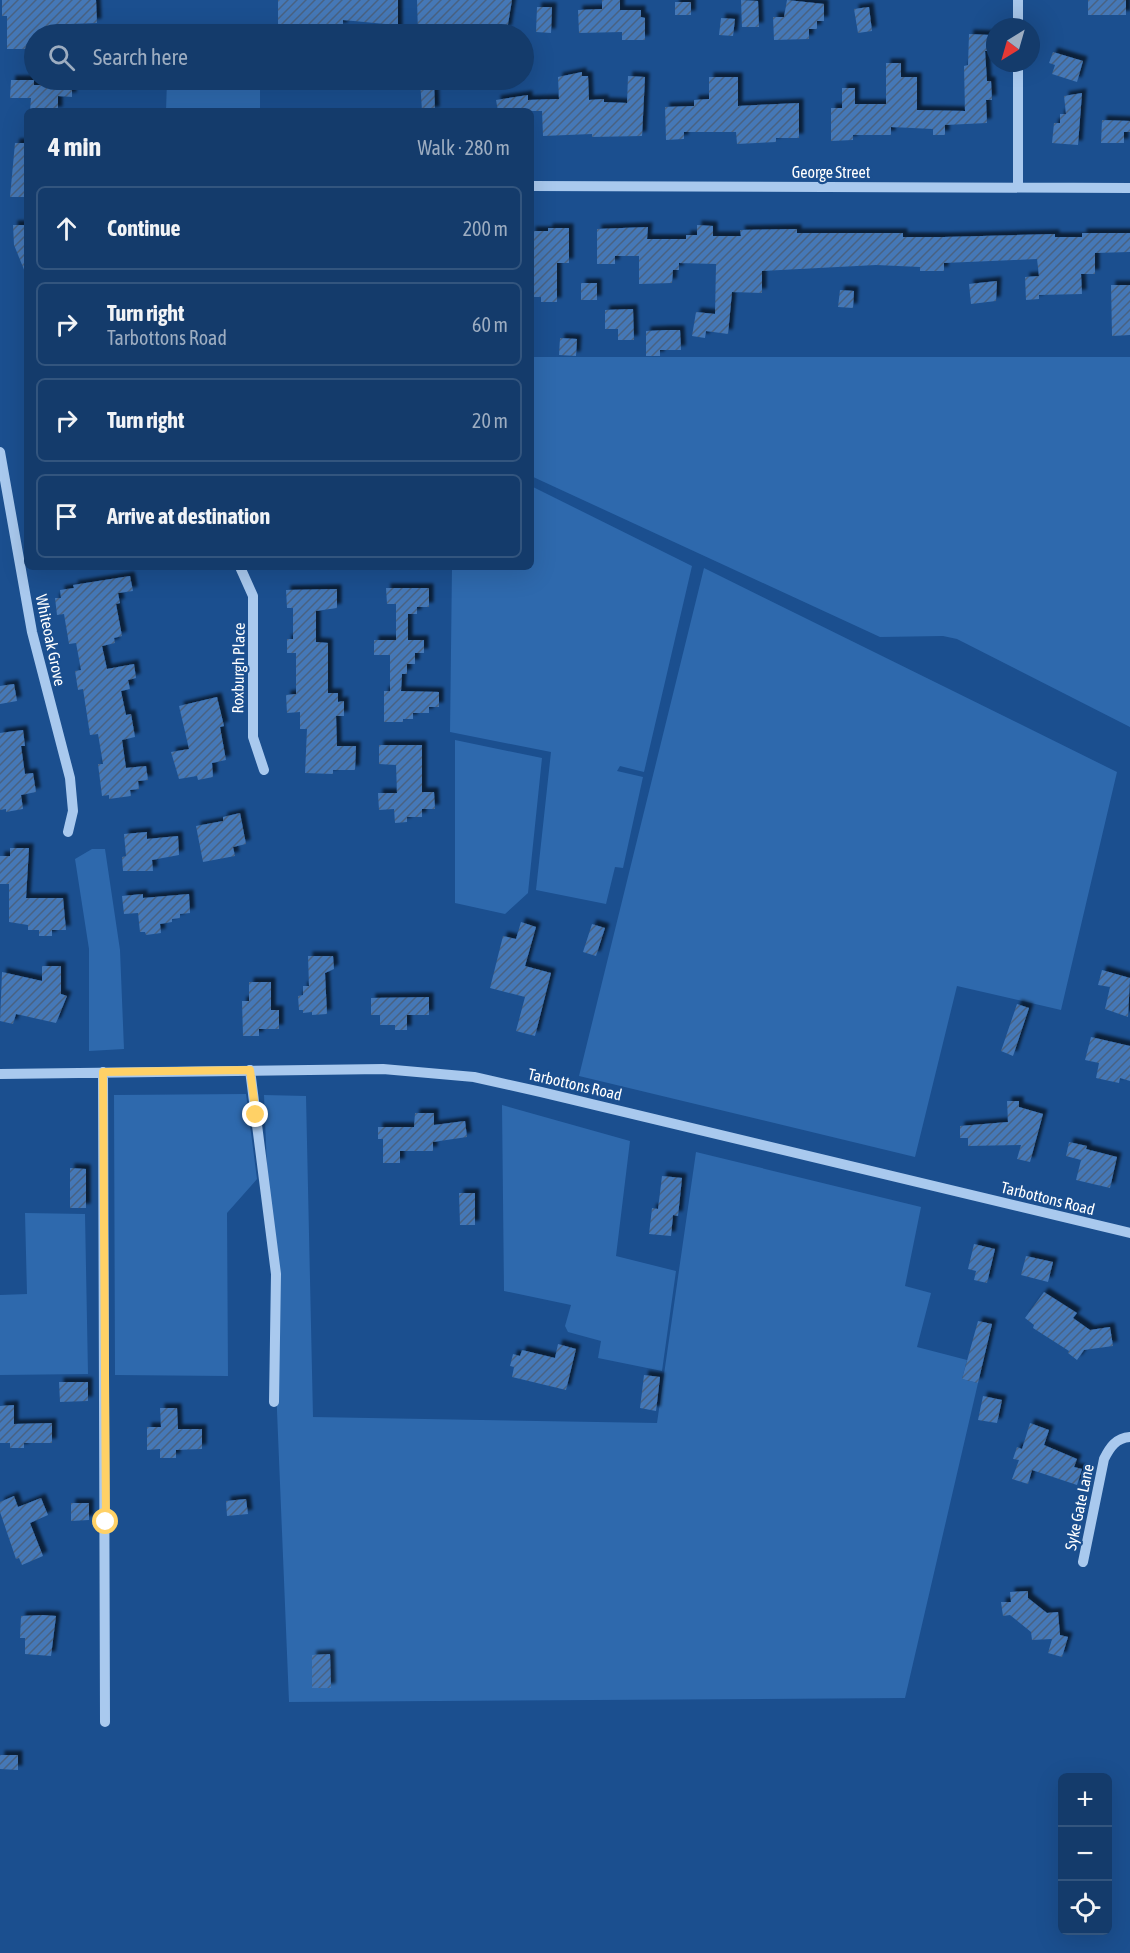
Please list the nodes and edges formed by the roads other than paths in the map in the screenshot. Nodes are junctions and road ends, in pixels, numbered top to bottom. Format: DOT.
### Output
graph roads {
  1 [pos="1018,0"];
  2 [pos="1018,18"];
  3 [pos="1018,72"];
  4 [pos="534,186"];
  5 [pos="1018,187"];
  6 [pos="1130,188"];
  7 [pos="0,452"];
  8 [pos="23,564"];
  9 [pos="24,570"];
  10 [pos="241,570"];
  11 [pos="264,770"];
  12 [pos="68,832"];
  13 [pos="250,1070"];
  14 [pos="103,1072"];
  15 [pos="0,1074"];
  16 [pos="1130,1233"];
  17 [pos="274,1402"];
  18 [pos="1130,1437"];
  19 [pos="1083,1562"];
  20 [pos="105,1722"];
  1 -- 2 [label="street"];
  3 -- 5 [label="street"];
  4 -- 5 [label="street, George Street"];
  5 -- 6 [label="street, George Street"];
  7 -- 8 [label="street, Whiteoak Grove"];
  9 -- 12 [label="street, Whiteoak Grove"];
  10 -- 11 [label="street, Roxburgh Place"];
  13 -- 14 [label="street, Tarbottons Road"];
  13 -- 16 [label="street, Tarbottons Road"];
  13 -- 17 [label="street"];
  14 -- 15 [label="street, Tarbottons Road"];
  14 -- 20 [label="street"];
  18 -- 19 [label="street, Syke Gate Lane"];
}
